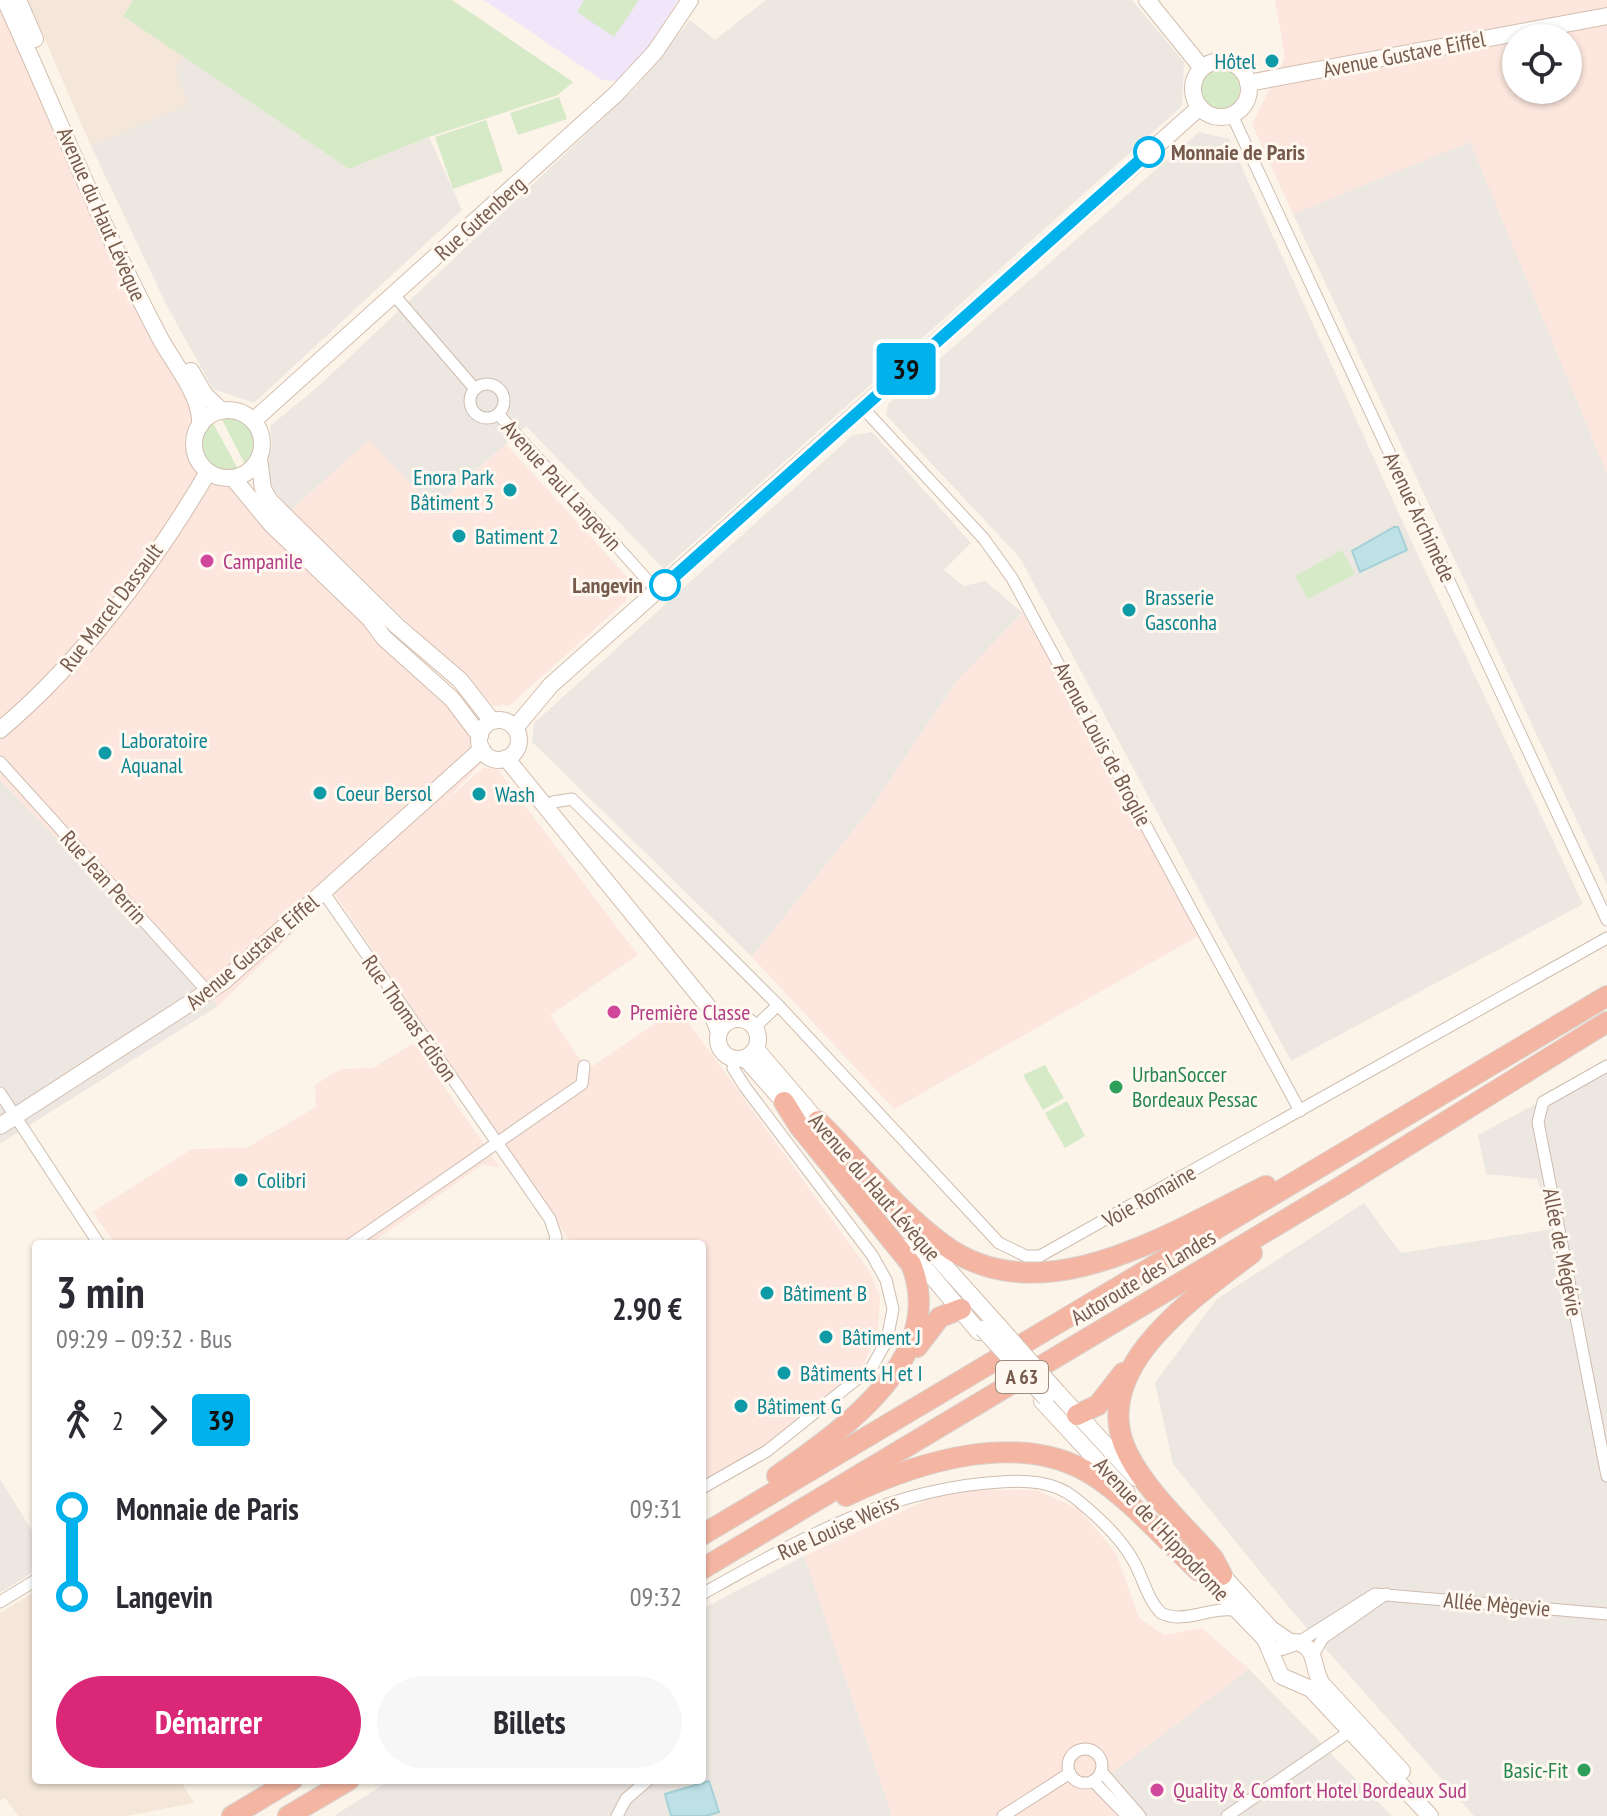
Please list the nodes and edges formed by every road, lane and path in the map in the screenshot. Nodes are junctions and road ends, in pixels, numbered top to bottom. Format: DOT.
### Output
graph roads {
  1 [pos="5,0"];
  2 [pos="18,0"];
  3 [pos="690,0"];
  4 [pos="1147,0"];
  5 [pos="1607,16"];
  6 [pos="1202,68"];
  7 [pos="1248,83"];
  8 [pos="1200,107"];
  9 [pos="1232,115"];
  10 [pos="394,295"];
  11 [pos="475,389"];
  12 [pos="863,408"];
  13 [pos="222,411"];
  14 [pos="498,414"];
  15 [pos="253,421"];
  16 [pos="200,426"];
  17 [pos="259,459"];
  18 [pos="208,472"];
  19 [pos="233,478"];
  20 [pos="658,592"];
  21 [pos="504,723"];
  22 [pos="0,730"];
  23 [pos="481,742"];
  24 [pos="511,754"];
  25 [pos="0,762"];
  26 [pos="553,802"];
  27 [pos="324,893"];
  28 [pos="1607,920"];
  29 [pos="1607,938"];
  30 [pos="208,992"];
  31 [pos="1607,996"];
  32 [pos="778,1005"];
  33 [pos="732,1020"];
  34 [pos="1607,1022"];
  35 [pos="755,1027"];
  36 [pos="719,1032"];
  37 [pos="745,1055"];
  38 [pos="584,1066"];
  39 [pos="1607,1066"];
  40 [pos="0,1093"];
  41 [pos="784,1102"];
  42 [pos="1300,1111"];
  43 [pos="16,1115"];
  44 [pos="818,1121"];
  45 [pos="0,1126"];
  46 [pos="1382,1131"];
  47 [pos="497,1143"];
  48 [pos="1342,1186"];
  49 [pos="96,1240"];
  50 [pos="357,1240"];
  51 [pos="555,1240"];
  52 [pos="963,1313"];
  53 [pos="987,1328"];
  54 [pos="1141,1350"];
  55 [pos="875,1396"];
  56 [pos="1049,1396"];
  57 [pos="1074,1412"];
  58 [pos="1607,1476"];
  59 [pos="706,1486"];
  60 [pos="706,1523"];
  61 [pos="706,1533"];
  62 [pos="706,1567"];
  63 [pos="706,1573"];
  64 [pos="1210,1575"];
  65 [pos="32,1582"];
  66 [pos="706,1592"];
  67 [pos="1386,1594"];
  68 [pos="0,1602"];
  69 [pos="1204,1610"];
  70 [pos="1240,1611"];
  71 [pos="1607,1614"];
  72 [pos="1295,1642"];
  73 [pos="1314,1660"];
  74 [pos="1275,1661"];
  75 [pos="1295,1681"];
  76 [pos="1349,1732"];
  77 [pos="1101,1771"];
  78 [pos="1070,1773"];
  79 [pos="1093,1781"];
  80 [pos="285,1784"];
  81 [pos="342,1784"];
  82 [pos="643,1784"];
  83 [pos="232,1816"];
  84 [pos="288,1816"];
  85 [pos="617,1816"];
  86 [pos="1003,1816"];
  87 [pos="1127,1816"];
  88 [pos="1140,1816"];
  89 [pos="1227,1816"];
  90 [pos="1430,1816"];
  91 [pos="1444,1816"];
  1 -- 16 [label="main road, Avenue du Haut Lévèque"];
  2 -- 13 [label="main road, Avenue du Haut Lévèque"];
  3 -- 10 [label="main road, Rue Gutenberg"];
  4 -- 6 [label="main road"];
  5 -- 7 [label="main road, Avenue Gustave Eiffel"];
  6 -- 7 [label="main road"];
  6 -- 8 [label="main road"];
  7 -- 9 [label="main road"];
  8 -- 9 [label="main road"];
  8 -- 12 [label="main road"];
  9 -- 28 [label="street, Avenue Archimède"];
  10 -- 11 [label="street, Avenue Paul Langevin"];
  10 -- 15 [label="main road, Rue Gutenberg"];
  11 -- 14 [label="street, Avenue Paul Langevin"];
  11 -- 14 [label="street, Avenue Paul Langevin"];
  12 -- 20 [label="main road"];
  12 -- 42 [label="street, Avenue Louis de Broglie"];
  13 -- 15 [label="main road"];
  13 -- 16 [label="main road"];
  14 -- 20 [label="street, Avenue Paul Langevin"];
  15 -- 17 [label="main road"];
  16 -- 18 [label="main road"];
  17 -- 19 [label="main road"];
  17 -- 21 [label="main road"];
  18 -- 19 [label="main road"];
  18 -- 22 [label="main road, Rue Marcel Dassault"];
  19 -- 23 [label="main road"];
  20 -- 21 [label="main road"];
  21 -- 23 [label="main road, Avenue Gustave Eiffel"];
  21 -- 24 [label="main road"];
  23 -- 24 [label="main road"];
  23 -- 27 [label="main road, Avenue Gustave Eiffel"];
  24 -- 26 [label="main road"];
  24 -- 36 [label="main road"];
  25 -- 30 [label="street, Rue Jean Perrin"];
  26 -- 32 [label="street, Voie Romaine"];
  26 -- 33 [label="main road"];
  27 -- 30 [label="main road, Avenue Gustave Eiffel"];
  27 -- 47 [label="street, Rue Thomas Edison"];
  29 -- 42 [label="street, Voie Romaine"];
  30 -- 43 [label="main road, Avenue Gustave Eiffel"];
  31 -- 46 [label="highway, Autoroute des Landes / A 63"];
  32 -- 35 [label="street"];
  32 -- 42 [label="street, Voie Romaine"];
  33 -- 35 [label="main road"];
  33 -- 36 [label="main road"];
  34 -- 48 [label="highway, Autoroute des Landes / A 63"];
  35 -- 37 [label="main road"];
  36 -- 37 [label="main road"];
  37 -- 41 [label="main road, Avenue du Haut Lévèque"];
  37 -- 44 [label="main road, Avenue du Haut Lévèque"];
  37 -- 59 [label="street"];
  38 -- 47 [label="street"];
  39 -- 58 [label="street, Allée de Mégévie"];
  40 -- 43 [label="street"];
  41 -- 52 [label="main road, Avenue du Haut Lévèque"];
  41 -- 55 [label="highway"];
  43 -- 45 [label="main road, Avenue Gustave Eiffel"];
  43 -- 49 [label="street"];
  44 -- 46 [label="highway"];
  44 -- 53 [label="main road, Avenue du Haut Lévèque"];
  46 -- 61 [label="highway, Autoroute des Landes / A 63"];
  47 -- 50 [label="street"];
  47 -- 51 [label="street, Rue Thomas Edison"];
  48 -- 54 [label="highway"];
  48 -- 62 [label="highway, Autoroute des Landes / A 63"];
  52 -- 53 [label="main road, Avenue du Haut Lévèque"];
  52 -- 55 [label="highway"];
  53 -- 56 [label="main road, bridge"];
  54 -- 57 [label="highway"];
  54 -- 64 [label="highway"];
  55 -- 60 [label="highway"];
  56 -- 57 [label="main road, Avenue de l'Hippodrome"];
  56 -- 64 [label="main road, Avenue de l'Hippodrome"];
  57 -- 64 [label="main road, Avenue de l'Hippodrome"];
  63 -- 64 [label="highway"];
  64 -- 69 [label="street"];
  64 -- 70 [label="main road, Avenue de l'Hippodrome"];
  64 -- 72 [label="main road, Avenue de l'Hippodrome"];
  65 -- 68 [label="street"];
  66 -- 69 [label="street, Rue Louise Weiss"];
  67 -- 71 [label="street, Allée Mègevie"];
  67 -- 72 [label="street, Allée Mègevie"];
  67 -- 73 [label="street"];
  69 -- 70 [label="street, Rue Louise Weiss"];
  70 -- 74 [label="main road, Avenue de l'Hippodrome"];
  72 -- 73 [label="main road"];
  72 -- 74 [label="main road"];
  73 -- 75 [label="main road"];
  73 -- 91 [label="main road"];
  74 -- 75 [label="main road"];
  75 -- 76 [label="main road"];
  76 -- 89 [label="street"];
  76 -- 90 [label="main road"];
  77 -- 78 [label="street"];
  77 -- 79 [label="street"];
  77 -- 88 [label="street"];
  78 -- 79 [label="street"];
  78 -- 86 [label="street"];
  79 -- 87 [label="street"];
  80 -- 83 [label="highway"];
  81 -- 84 [label="highway"];
  82 -- 85 [label="street"];
}
